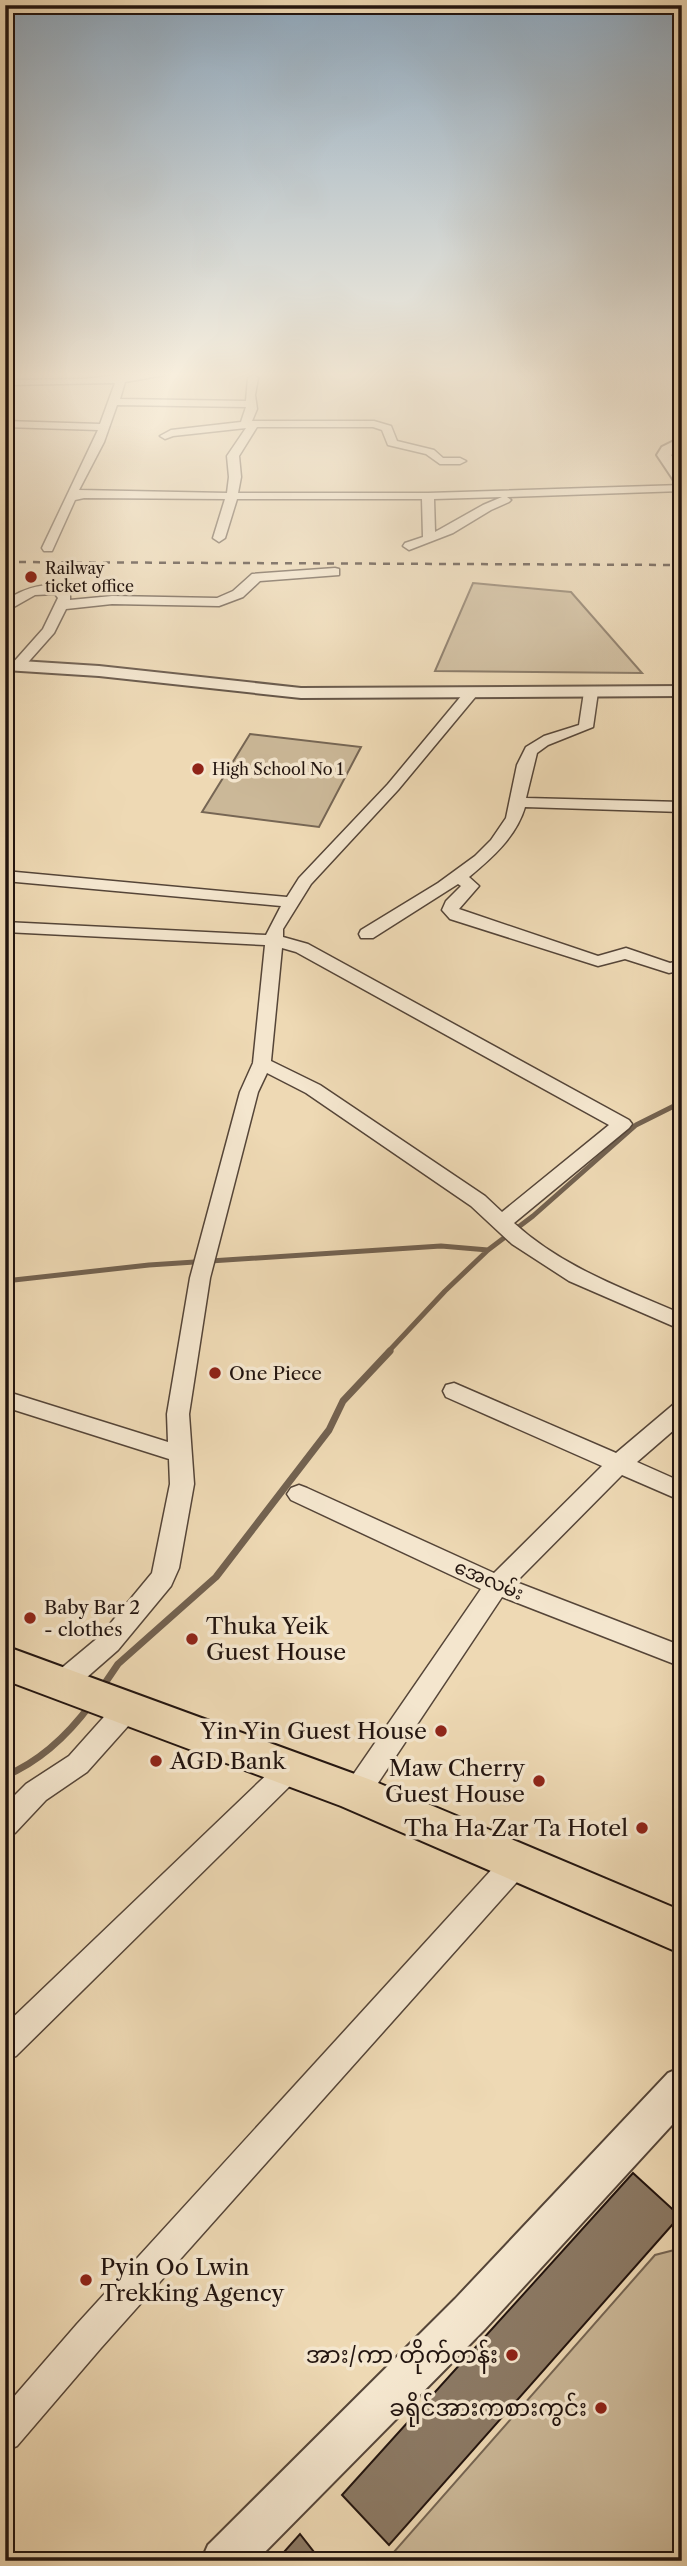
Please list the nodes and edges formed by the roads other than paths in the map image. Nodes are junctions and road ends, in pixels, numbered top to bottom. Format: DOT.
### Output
graph roads {
  1 [pos="81,495"];
  2 [pos="488,495"];
  3 [pos="521,495"];
  4 [pos="232,496"];
  5 [pos="428,496"];
  6 [pos="219,538"];
  7 [pos="429,540"];
  8 [pos="409,546"];
  9 [pos="48,548"];
  10 [pos="335,572"];
  11 [pos="5,592"];
  12 [pos="24,595"];
  13 [pos="63,605"];
  14 [pos="5,608"];
  15 [pos="12,665"];
  16 [pos="682,691"];
  17 [pos="472,692"];
  18 [pos="591,692"];
  19 [pos="520,802"];
  20 [pos="682,807"];
  21 [pos="5,876"];
  22 [pos="457,876"];
  23 [pos="290,902"];
  24 [pos="5,927"];
  25 [pos="366,934"];
  26 [pos="273,940"];
  27 [pos="682,965"];
  28 [pos="262,1063"];
  29 [pos="509,1228"];
  30 [pos="682,1323"];
  31 [pos="454,1391"];
  32 [pos="5,1399"];
  33 [pos="682,1410"];
  34 [pos="180,1454"];
  35 [pos="619,1464"];
  36 [pos="682,1492"];
  37 [pos="299,1494"];
  38 [pos="497,1585"];
  39 [pos="682,1657"];
  40 [pos="5,1663"];
  41 [pos="95,1697"];
  42 [pos="289,1770"];
  43 [pos="36,1792"];
  44 [pos="356,1793"];
  45 [pos="5,1804"];
  46 [pos="5,1824"];
  47 [pos="515,1864"];
  48 [pos="682,1933"];
  49 [pos="5,2046"];
  50 [pos="682,2086"];
  51 [pos="5,2434"];
  52 [pos="225,2561"];
  1 -- 4 [label="street"];
  1 -- 9 [label="street"];
  2 -- 5 [label="street"];
  3 -- 7 [label="street"];
  4 -- 5 [label="street"];
  4 -- 6 [label="street"];
  5 -- 7 [label="street"];
  7 -- 8 [label="street"];
  10 -- 13 [label="street"];
  11 -- 12 [label="street"];
  12 -- 13 [label="street"];
  12 -- 14 [label="street"];
  13 -- 15 [label="street"];
  15 -- 17 [label="street"];
  16 -- 18 [label="street"];
  17 -- 18 [label="street"];
  17 -- 23 [label="street"];
  18 -- 19 [label="street"];
  19 -- 20 [label="street"];
  19 -- 22 [label="street"];
  21 -- 23 [label="street"];
  22 -- 25 [label="street"];
  22 -- 27 [label="street"];
  23 -- 26 [label="street"];
  24 -- 26 [label="street"];
  26 -- 28 [label="street"];
  26 -- 29 [label="street"];
  28 -- 29 [label="street"];
  28 -- 34 [label="street"];
  29 -- 30 [label="street"];
  31 -- 35 [label="street"];
  32 -- 34 [label="street"];
  33 -- 35 [label="street"];
  34 -- 41 [label="street"];
  35 -- 36 [label="street"];
  35 -- 38 [label="street"];
  37 -- 38 [label="street, အေလမ်း"];
  38 -- 39 [label="street, အေလမ်း"];
  38 -- 44 [label="street"];
  40 -- 41 [label="highway"];
  41 -- 42 [label="highway"];
  41 -- 43 [label="street"];
  42 -- 44 [label="highway"];
  42 -- 49 [label="street"];
  43 -- 45 [label="street"];
  43 -- 46 [label="street"];
  44 -- 47 [label="highway"];
  47 -- 48 [label="highway"];
  47 -- 51 [label="street"];
  50 -- 52 [label="street"];
}
